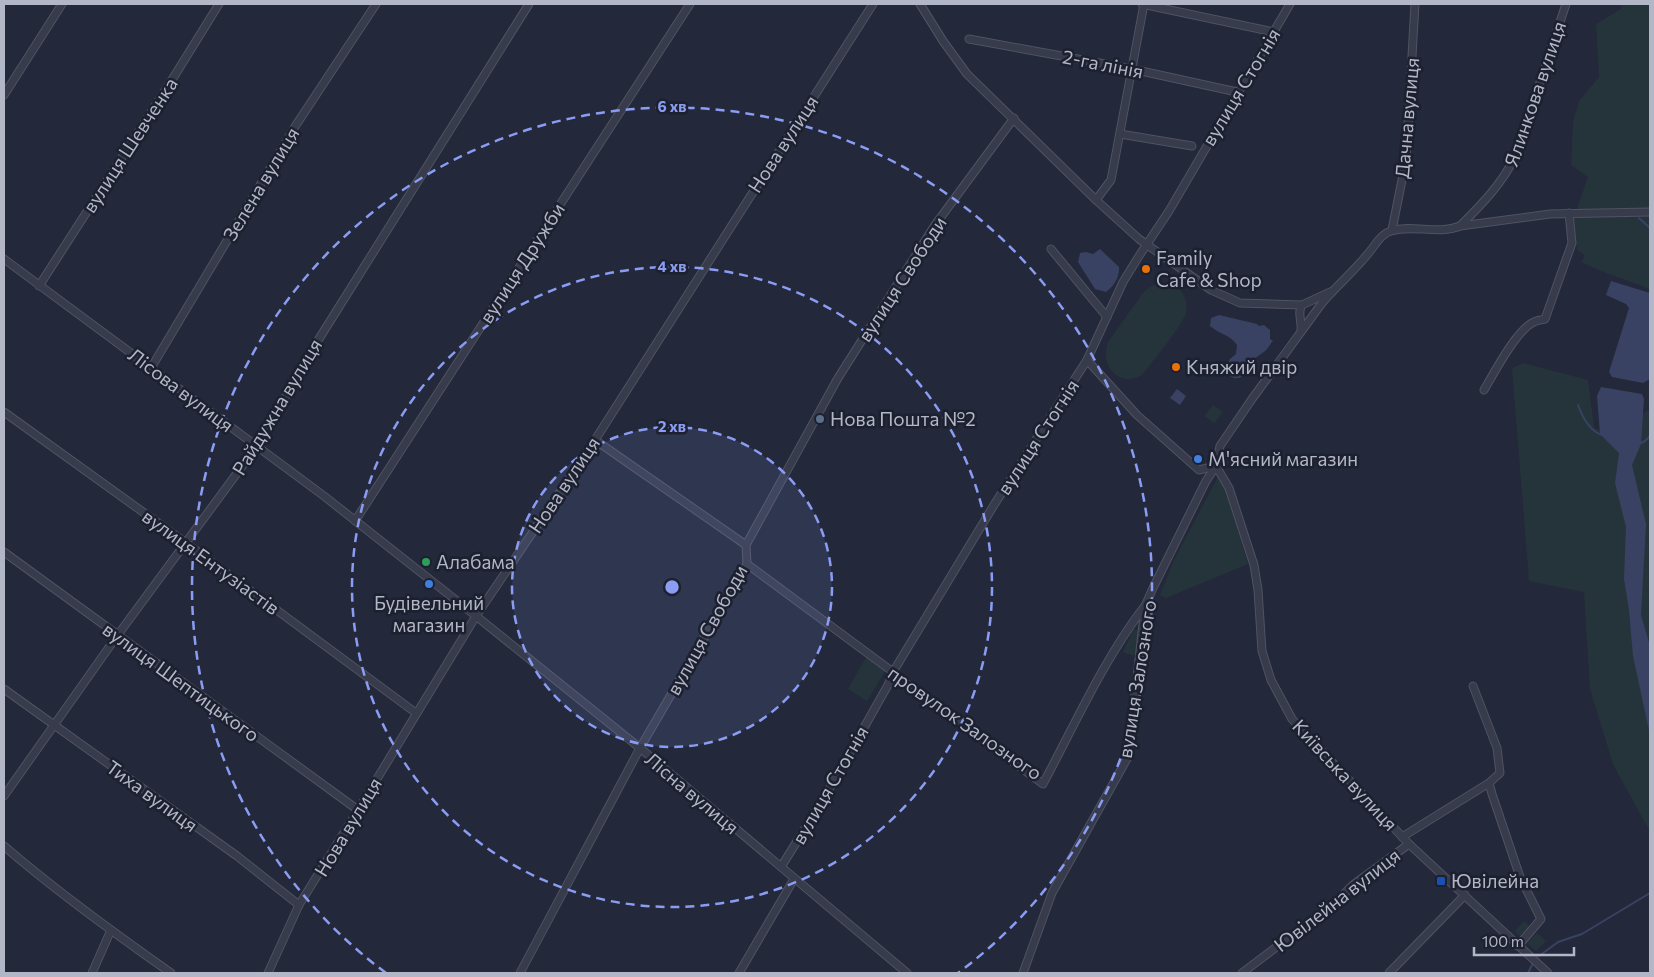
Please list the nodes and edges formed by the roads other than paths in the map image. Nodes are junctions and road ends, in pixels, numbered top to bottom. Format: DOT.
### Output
graph roads {
  1 [pos="62,4"];
  2 [pos="219,4"];
  3 [pos="376,4"];
  4 [pos="529,4"];
  5 [pos="690,4"];
  6 [pos="873,4"];
  7 [pos="920,4"];
  8 [pos="1143,4"];
  9 [pos="1290,4"];
  10 [pos="1415,4"];
  11 [pos="1566,4"];
  12 [pos="1274,32"];
  13 [pos="969,39"];
  14 [pos="1132,69"];
  15 [pos="1237,92"];
  16 [pos="4,95"];
  17 [pos="1014,118"];
  18 [pos="1120,134"];
  19 [pos="1192,146"];
  20 [pos="1096,200"];
  21 [pos="1650,212"];
  22 [pos="1569,213"];
  23 [pos="1460,226"];
  24 [pos="1392,230"];
  25 [pos="1146,245"];
  26 [pos="1051,249"];
  27 [pos="4,259"];
  28 [pos="39,286"];
  29 [pos="1333,291"];
  30 [pos="1305,304"];
  31 [pos="1286,306"];
  32 [pos="1301,317"];
  33 [pos="1313,317"];
  34 [pos="1107,318"];
  35 [pos="1301,332"];
  36 [pos="1087,360"];
  37 [pos="151,368"];
  38 [pos="1484,390"];
  39 [pos="4,412"];
  40 [pos="594,440"];
  41 [pos="256,446"];
  42 [pos="1216,466"];
  43 [pos="355,521"];
  44 [pos="186,543"];
  45 [pos="746,545"];
  46 [pos="4,552"];
  47 [pos="747,564"];
  48 [pos="1145,606"];
  49 [pos="476,616"];
  50 [pos="117,636"];
  51 [pos="893,672"];
  52 [pos="1473,686"];
  53 [pos="4,689"];
  54 [pos="416,713"];
  55 [pos="53,725"];
  56 [pos="640,748"];
  57 [pos="1489,783"];
  58 [pos="4,796"];
  59 [pos="358,810"];
  60 [pos="1402,837"];
  61 [pos="1409,844"];
  62 [pos="4,846"];
  63 [pos="781,868"];
  64 [pos="794,879"];
  65 [pos="1465,895"];
  66 [pos="299,906"];
  67 [pos="111,930"];
  68 [pos="1518,946"];
  69 [pos="92,973"];
  70 [pos="171,973"];
  71 [pos="268,973"];
  72 [pos="520,973"];
  73 [pos="739,973"];
  74 [pos="907,973"];
  75 [pos="1023,973"];
  76 [pos="1242,973"];
  77 [pos="1390,973"];
  78 [pos="1548,973"];
  1 -- 16 [label="street"];
  2 -- 28 [label="street, вулиця Шевченка"];
  3 -- 37 [label="street, Зелена вулиця"];
  4 -- 41 [label="street, Райдужна вулиця"];
  5 -- 43 [label="street, вулиця Дружби"];
  6 -- 40 [label="street, Нова вулиця"];
  7 -- 17 [label="street"];
  8 -- 12 [label="street"];
  8 -- 14 [label="street"];
  9 -- 12 [label="street, вулиця Стогнія"];
  10 -- 24 [label="street, Дачна вулиця"];
  11 -- 23 [label="street, Ялинкова вулиця"];
  12 -- 15 [label="street, вулиця Стогнія"];
  13 -- 14 [label="street, 2-га лінія"];
  14 -- 15 [label="street, 2-га лінія"];
  14 -- 18 [label="street"];
  15 -- 25 [label="street, вулиця Стогнія"];
  17 -- 20 [label="street"];
  17 -- 45 [label="street, вулиця Свободи"];
  18 -- 19 [label="street"];
  18 -- 20 [label="street"];
  20 -- 25 [label="street"];
  21 -- 22 [label="street"];
  22 -- 23 [label="street"];
  22 -- 38 [label="street"];
  23 -- 24 [label="street"];
  24 -- 29 [label="street"];
  25 -- 31 [label="street"];
  25 -- 34 [label="street, вулиця Стогнія"];
  26 -- 34 [label="street"];
  27 -- 28 [label="street, Лісова вулиця"];
  28 -- 37 [label="street, Лісова вулиця"];
  29 -- 30 [label="street"];
  29 -- 33 [label="street"];
  30 -- 31 [label="street"];
  30 -- 32 [label="street"];
  30 -- 33 [label="street"];
  31 -- 32 [label="street"];
  32 -- 33 [label="street"];
  32 -- 35 [label="street"];
  33 -- 35 [label="street"];
  34 -- 36 [label="street, вулиця Стогнія"];
  35 -- 42 [label="street"];
  36 -- 42 [label="street"];
  36 -- 51 [label="street, вулиця Стогнія"];
  37 -- 41 [label="street, Лісова вулиця"];
  39 -- 44 [label="street, вулиця Ентузіастів"];
  40 -- 45 [label="street"];
  40 -- 49 [label="street, Нова вулиця"];
  41 -- 43 [label="street, Лісова вулиця"];
  41 -- 44 [label="street, Райдужна вулиця"];
  42 -- 48 [label="street, вулиця Залозного"];
  42 -- 60 [label="street, Київська вулиця"];
  43 -- 49 [label="street, Лісова вулиця"];
  44 -- 50 [label="street, Райдужна вулиця"];
  44 -- 54 [label="street, вулиця Ентузіастів"];
  45 -- 47 [label="street, вулиця Свободи"];
  46 -- 50 [label="street, вулиця Шептицького"];
  47 -- 51 [label="street, провулок Залозного"];
  47 -- 56 [label="street, вулиця Свободи"];
  48 -- 51 [label="street, провулок Залозного"];
  48 -- 75 [label="street, вулиця Залозного"];
  49 -- 54 [label="street, Нова вулиця"];
  49 -- 56 [label="street, Лісна вулиця"];
  50 -- 55 [label="street, Райдужна вулиця"];
  50 -- 59 [label="street, вулиця Шептицького"];
  51 -- 63 [label="street, вулиця Стогнія"];
  52 -- 57 [label="street"];
  53 -- 55 [label="street, Тиха вулиця"];
  54 -- 59 [label="street, Нова вулиця"];
  55 -- 58 [label="street, Райдужна вулиця"];
  55 -- 66 [label="street, Тиха вулиця"];
  56 -- 63 [label="street, Лісна вулиця"];
  56 -- 72 [label="street, вулиця Свободи"];
  57 -- 60 [label="street"];
  57 -- 68 [label="street"];
  59 -- 66 [label="street, Нова вулиця"];
  60 -- 61 [label="street, Київська вулиця"];
  61 -- 65 [label="street, Київська вулиця"];
  61 -- 76 [label="street, Ювілейна вулиця"];
  62 -- 67 [label="street"];
  63 -- 64 [label="street, Лісна вулиця"];
  64 -- 73 [label="street"];
  64 -- 74 [label="street, Лісна вулиця"];
  65 -- 68 [label="street, Київська вулиця"];
  65 -- 77 [label="street"];
  66 -- 71 [label="street, Нова вулиця"];
  67 -- 69 [label="street"];
  67 -- 70 [label="street"];
  68 -- 78 [label="street, Київська вулиця"];
}
